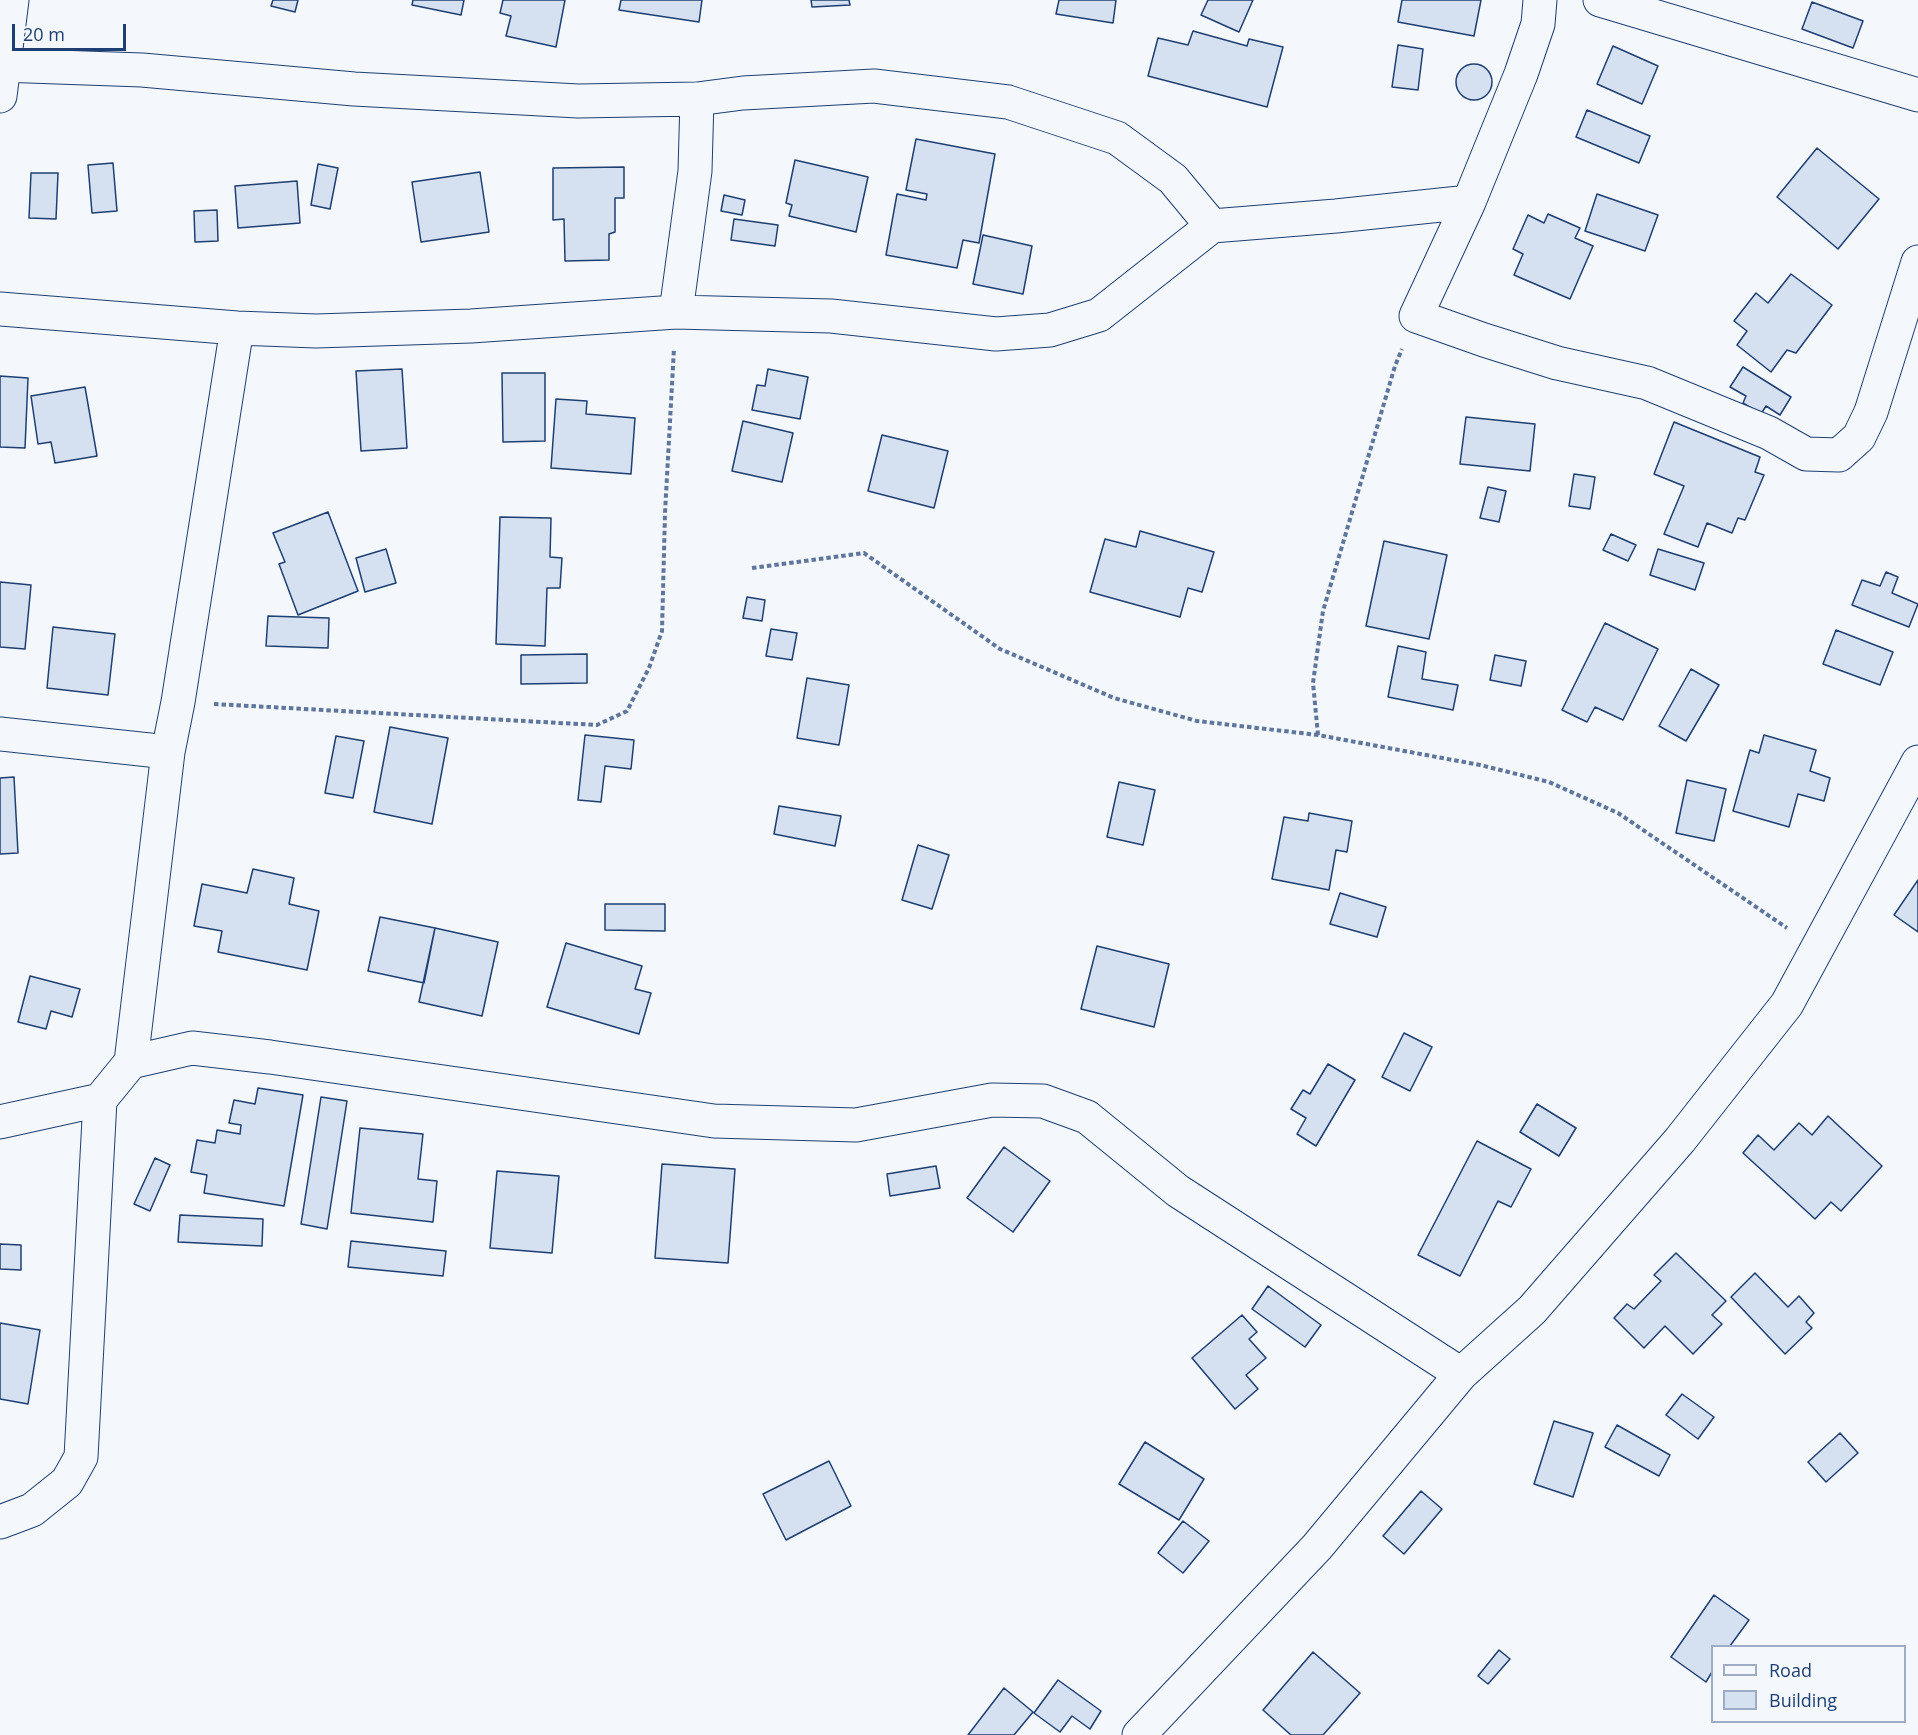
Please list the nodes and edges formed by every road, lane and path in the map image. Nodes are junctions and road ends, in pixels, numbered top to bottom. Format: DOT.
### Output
graph roads {
  1 [pos="12,0"];
  2 [pos="1540,0"];
  3 [pos="1599,0"];
  4 [pos="1,75"];
  5 [pos="1918,95"];
  6 [pos="697,99"];
  7 [pos="1469,202"];
  8 [pos="1212,226"];
  9 [pos="1918,262"];
  10 [pos="0,309"];
  11 [pos="676,312"];
  12 [pos="1416,315"];
  13 [pos="237,328"];
  14 [pos="752,568"];
  15 [pos="178,702"];
  16 [pos="0,734"];
  17 [pos="1318,735"];
  18 [pos="168,752"];
  19 [pos="1918,762"];
  20 [pos="1817,949"];
  21 [pos="131,1062"];
  22 [pos="99,1101"];
  23 [pos="0,1122"];
  24 [pos="1461,1374"];
  25 [pos="0,1522"];
  26 [pos="1139,1735"];
  1 -- 4 [label="street"];
  2 -- 7 [label="street"];
  3 -- 5 [label="street"];
  4 -- 6 [label="street"];
  6 -- 8 [label="street"];
  6 -- 11 [label="street"];
  7 -- 8 [label="street"];
  7 -- 12 [label="street"];
  8 -- 11 [label="street"];
  9 -- 12 [label="street"];
  10 -- 13 [label="street"];
  11 -- 13 [label="street"];
  11 -- 15 [label="path"];
  12 -- 17 [label="path"];
  13 -- 15 [label="street"];
  14 -- 17 [label="path"];
  15 -- 18 [label="street"];
  16 -- 18 [label="street"];
  17 -- 20 [label="path"];
  18 -- 21 [label="street"];
  19 -- 20 [label="street"];
  20 -- 24 [label="street"];
  21 -- 22 [label="street"];
  21 -- 24 [label="street"];
  22 -- 23 [label="street"];
  22 -- 25 [label="street"];
  24 -- 26 [label="street"];
}
